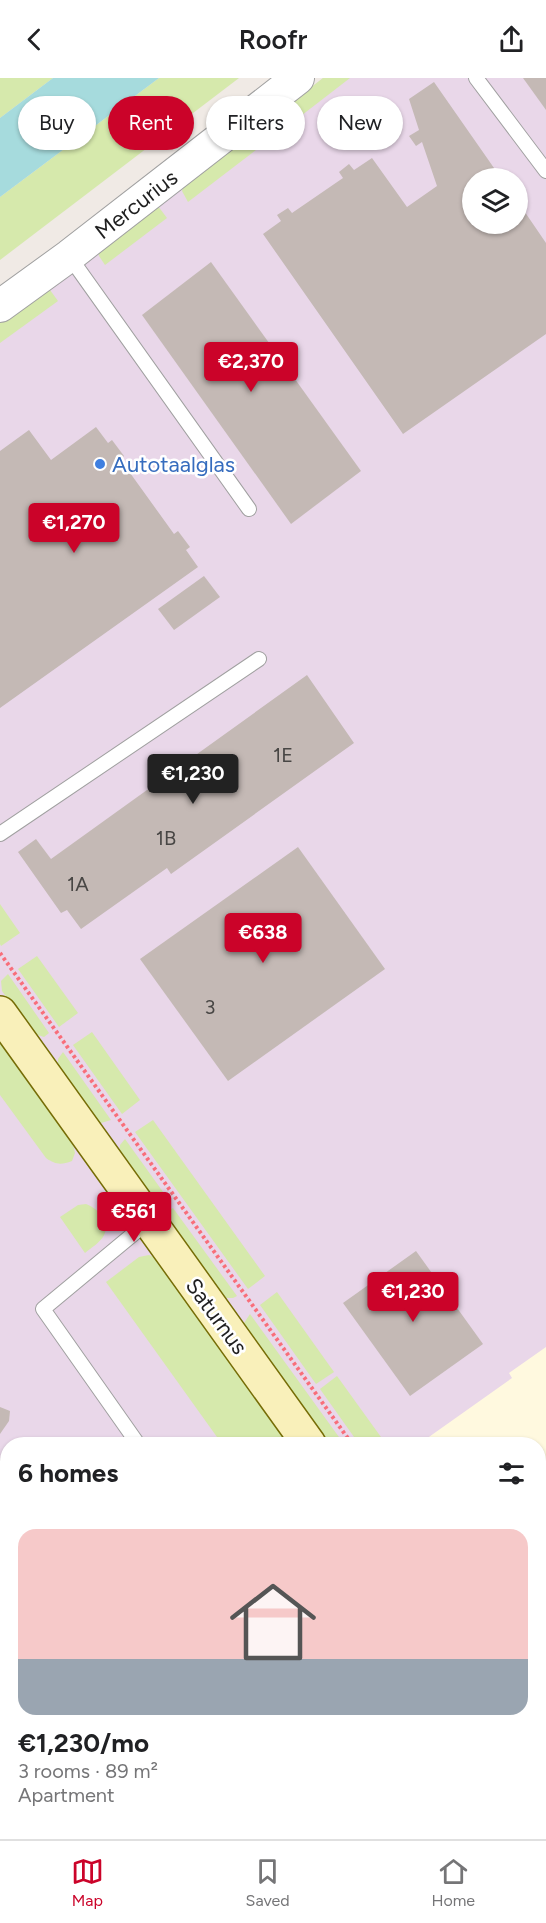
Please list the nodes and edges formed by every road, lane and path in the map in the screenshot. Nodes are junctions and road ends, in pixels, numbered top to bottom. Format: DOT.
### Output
graph roads {
  1 [pos="298,78"];
  2 [pos="476,78"];
  3 [pos="546,171"];
  4 [pos="69,256"];
  5 [pos="0,306"];
  6 [pos="249,508"];
  7 [pos="259,659"];
  8 [pos="0,834"];
  9 [pos="0,953"];
  10 [pos="0,1013"];
  11 [pos="149,1221"];
  12 [pos="133,1437"];
  13 [pos="304,1437"];
  14 [pos="347,1437"];
  1 -- 4 [label="street, Mercurius"];
  2 -- 3 [label="lane"];
  4 -- 5 [label="street, Mercurius"];
  4 -- 6 [label="lane"];
  7 -- 8 [label="lane"];
  9 -- 14 [label="path"];
  10 -- 11 [label="main road, Saturnus"];
  11 -- 12 [label="lane"];
  11 -- 13 [label="main road, Saturnus"];
}
